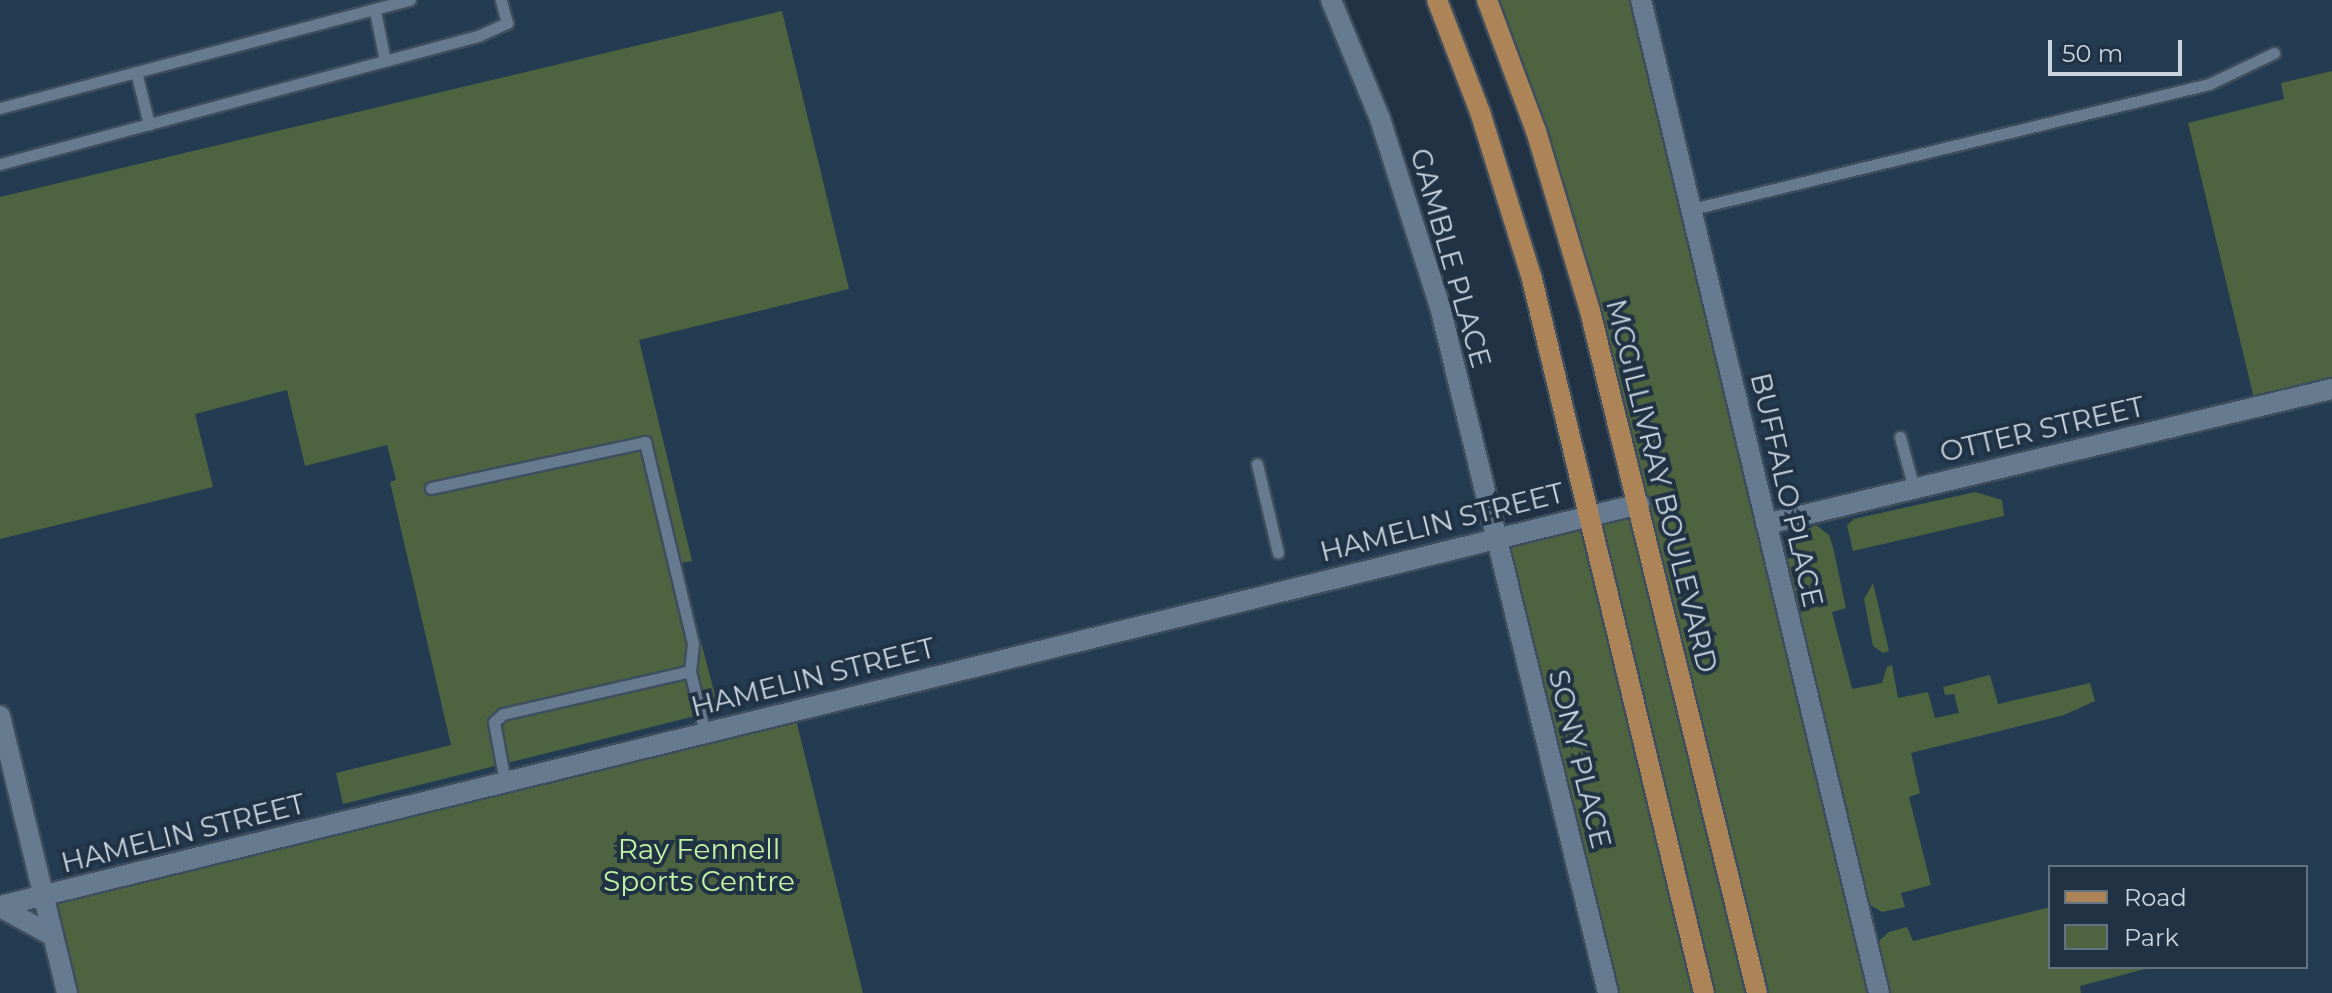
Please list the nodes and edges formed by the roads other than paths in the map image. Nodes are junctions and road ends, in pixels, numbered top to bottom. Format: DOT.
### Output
graph roads {
  1 [pos="410,0"];
  2 [pos="501,0"];
  3 [pos="1331,0"];
  4 [pos="1437,0"];
  5 [pos="1487,0"];
  6 [pos="1641,0"];
  7 [pos="375,11"];
  8 [pos="2274,53"];
  9 [pos="385,61"];
  10 [pos="136,72"];
  11 [pos="0,108"];
  12 [pos="149,124"];
  13 [pos="0,164"];
  14 [pos="1692,209"];
  15 [pos="2332,389"];
  16 [pos="1900,437"];
  17 [pos="1257,464"];
  18 [pos="431,488"];
  19 [pos="1914,489"];
  20 [pos="1639,504"];
  21 [pos="1587,515"];
  22 [pos="1766,524"];
  23 [pos="1498,538"];
  24 [pos="1278,553"];
  25 [pos="690,671"];
  26 [pos="1,723"];
  27 [pos="705,733"];
  28 [pos="505,782"];
  29 [pos="44,896"];
  30 [pos="0,906"];
  31 [pos="53,936"];
  32 [pos="67,993"];
  33 [pos="1608,993"];
  34 [pos="1704,993"];
  35 [pos="1757,993"];
  36 [pos="1879,993"];
  1 -- 7 [label="lane"];
  2 -- 9 [label="lane"];
  3 -- 23 [label="street, GAMBLE PLACE"];
  4 -- 21 [label="main road"];
  5 -- 20 [label="main road, MCGILLIVRAY BOULEVARD"];
  6 -- 14 [label="street, BUFFALO PLACE"];
  7 -- 9 [label="lane"];
  7 -- 10 [label="lane"];
  8 -- 14 [label="lane"];
  9 -- 12 [label="lane"];
  10 -- 11 [label="lane"];
  10 -- 12 [label="lane"];
  12 -- 13 [label="lane"];
  14 -- 22 [label="street, BUFFALO PLACE"];
  15 -- 19 [label="street, OTTER STREET"];
  16 -- 19 [label="lane"];
  17 -- 24 [label="lane"];
  18 -- 25 [label="lane"];
  19 -- 22 [label="street, OTTER STREET"];
  20 -- 21 [label="street, HAMELIN STREET"];
  20 -- 35 [label="main road, MCGILLIVRAY BOULEVARD"];
  21 -- 23 [label="street, HAMELIN STREET"];
  21 -- 34 [label="main road"];
  22 -- 36 [label="street, BUFFALO PLACE"];
  23 -- 27 [label="street, HAMELIN STREET"];
  23 -- 33 [label="street, SONY PLACE"];
  25 -- 27 [label="lane"];
  25 -- 28 [label="lane"];
  26 -- 29 [label="street"];
  27 -- 28 [label="street, HAMELIN STREET"];
  28 -- 29 [label="street, HAMELIN STREET"];
  29 -- 30 [label="street, HAMELIN STREET"];
  29 -- 31 [label="street"];
  30 -- 31 [label="street"];
  31 -- 32 [label="street"];
}
